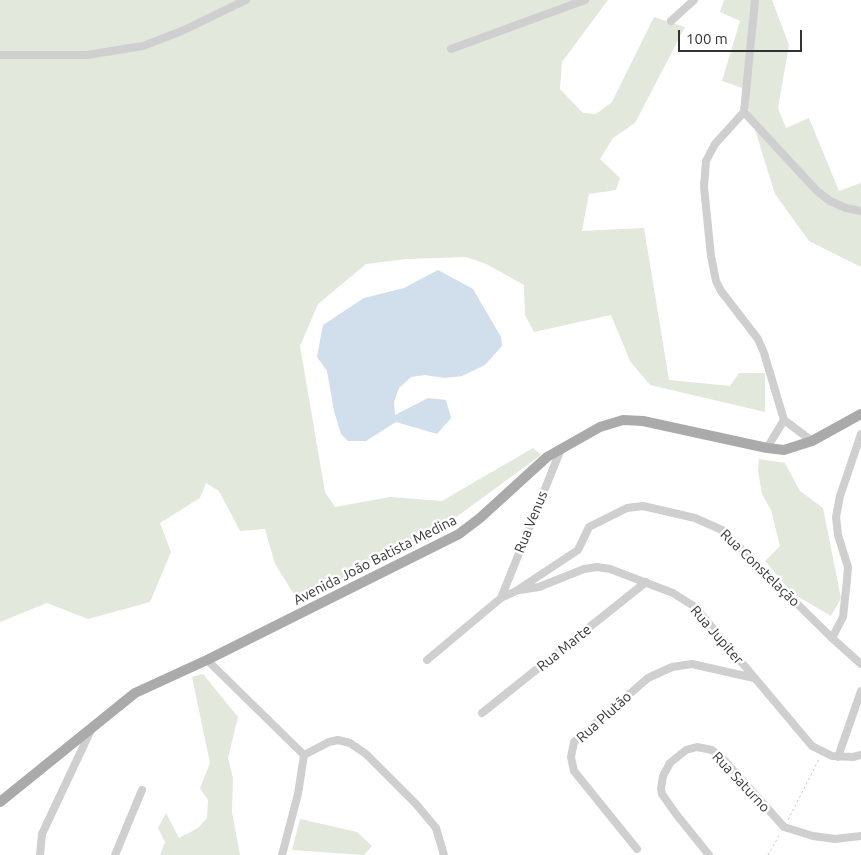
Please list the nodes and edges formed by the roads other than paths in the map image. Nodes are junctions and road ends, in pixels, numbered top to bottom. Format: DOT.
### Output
graph roads {
  1 [pos="246,0"];
  2 [pos="586,0"];
  3 [pos="694,0"];
  4 [pos="755,0"];
  5 [pos="671,21"];
  6 [pos="451,49"];
  7 [pos="0,54"];
  8 [pos="744,112"];
  9 [pos="861,211"];
  10 [pos="861,414"];
  11 [pos="784,420"];
  12 [pos="861,434"];
  13 [pos="812,442"];
  14 [pos="561,447"];
  15 [pos="767,448"];
  16 [pos="646,582"];
  17 [pos="516,591"];
  18 [pos="501,598"];
  19 [pos="832,638"];
  20 [pos="207,660"];
  21 [pos="427,660"];
  22 [pos="861,664"];
  23 [pos="754,678"];
  24 [pos="861,691"];
  25 [pos="482,713"];
  26 [pos="91,730"];
  27 [pos="304,755"];
  28 [pos="861,755"];
  29 [pos="838,757"];
  30 [pos="142,790"];
  31 [pos="0,802"];
  32 [pos="861,836"];
  33 [pos="637,849"];
  34 [pos="40,855"];
  35 [pos="114,855"];
  36 [pos="282,855"];
  37 [pos="444,855"];
  38 [pos="709,855"];
  1 -- 7 [label="street"];
  2 -- 6 [label="street"];
  3 -- 5 [label="street"];
  4 -- 8 [label="street"];
  8 -- 9 [label="street"];
  8 -- 11 [label="street"];
  10 -- 13 [label="main road, Avenida João Batista Medina"];
  11 -- 13 [label="street"];
  11 -- 15 [label="street"];
  12 -- 19 [label="street"];
  13 -- 15 [label="main road, Avenida João Batista Medina"];
  14 -- 15 [label="main road, Avenida João Batista Medina"];
  14 -- 18 [label="street, Rua Venus"];
  14 -- 20 [label="main road, Avenida João Batista Medina"];
  16 -- 17 [label="street, Rua Jupiter"];
  16 -- 23 [label="street, Rua Jupiter"];
  16 -- 25 [label="street, Rua Marte"];
  17 -- 18 [label="street, Rua Constelação"];
  17 -- 19 [label="street, Rua Constelação"];
  18 -- 21 [label="street, Rua Constelação"];
  19 -- 22 [label="street, Rua Constelação"];
  20 -- 26 [label="main road, Avenida João Batista Medina"];
  20 -- 27 [label="street"];
  23 -- 29 [label="street, Rua Jupiter"];
  23 -- 33 [label="street, Rua Plutão"];
  24 -- 29 [label="street"];
  26 -- 31 [label="main road, Avenida João Batista Medina"];
  26 -- 34 [label="street"];
  27 -- 36 [label="street"];
  27 -- 37 [label="street"];
  28 -- 29 [label="street, Rua Jupiter"];
  30 -- 35 [label="street"];
  32 -- 38 [label="street, Rua Saturno"];
}
